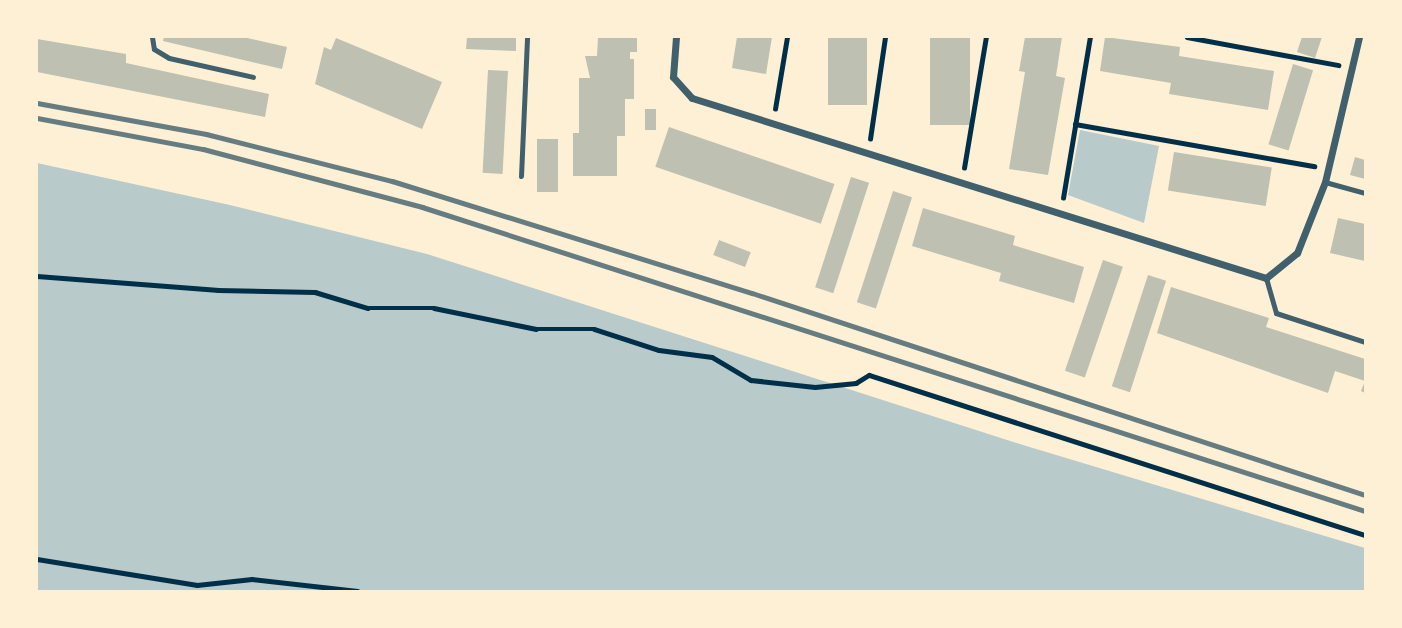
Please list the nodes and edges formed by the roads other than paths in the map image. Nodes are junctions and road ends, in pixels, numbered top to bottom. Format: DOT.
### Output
graph roads {
  1 [pos="152,37"];
  2 [pos="527,37"];
  3 [pos="676,37"];
  4 [pos="1359,37"];
  5 [pos="253,77"];
  6 [pos="521,176"];
  7 [pos="1325,182"];
  8 [pos="1365,193"];
  9 [pos="1266,278"];
  10 [pos="1365,342"];
  1 -- 5 [label="lane"];
  2 -- 6 [label="lane"];
  3 -- 9 [label="street"];
  4 -- 7 [label="street"];
  7 -- 8 [label="lane"];
  7 -- 9 [label="street"];
  9 -- 10 [label="lane"];
}
